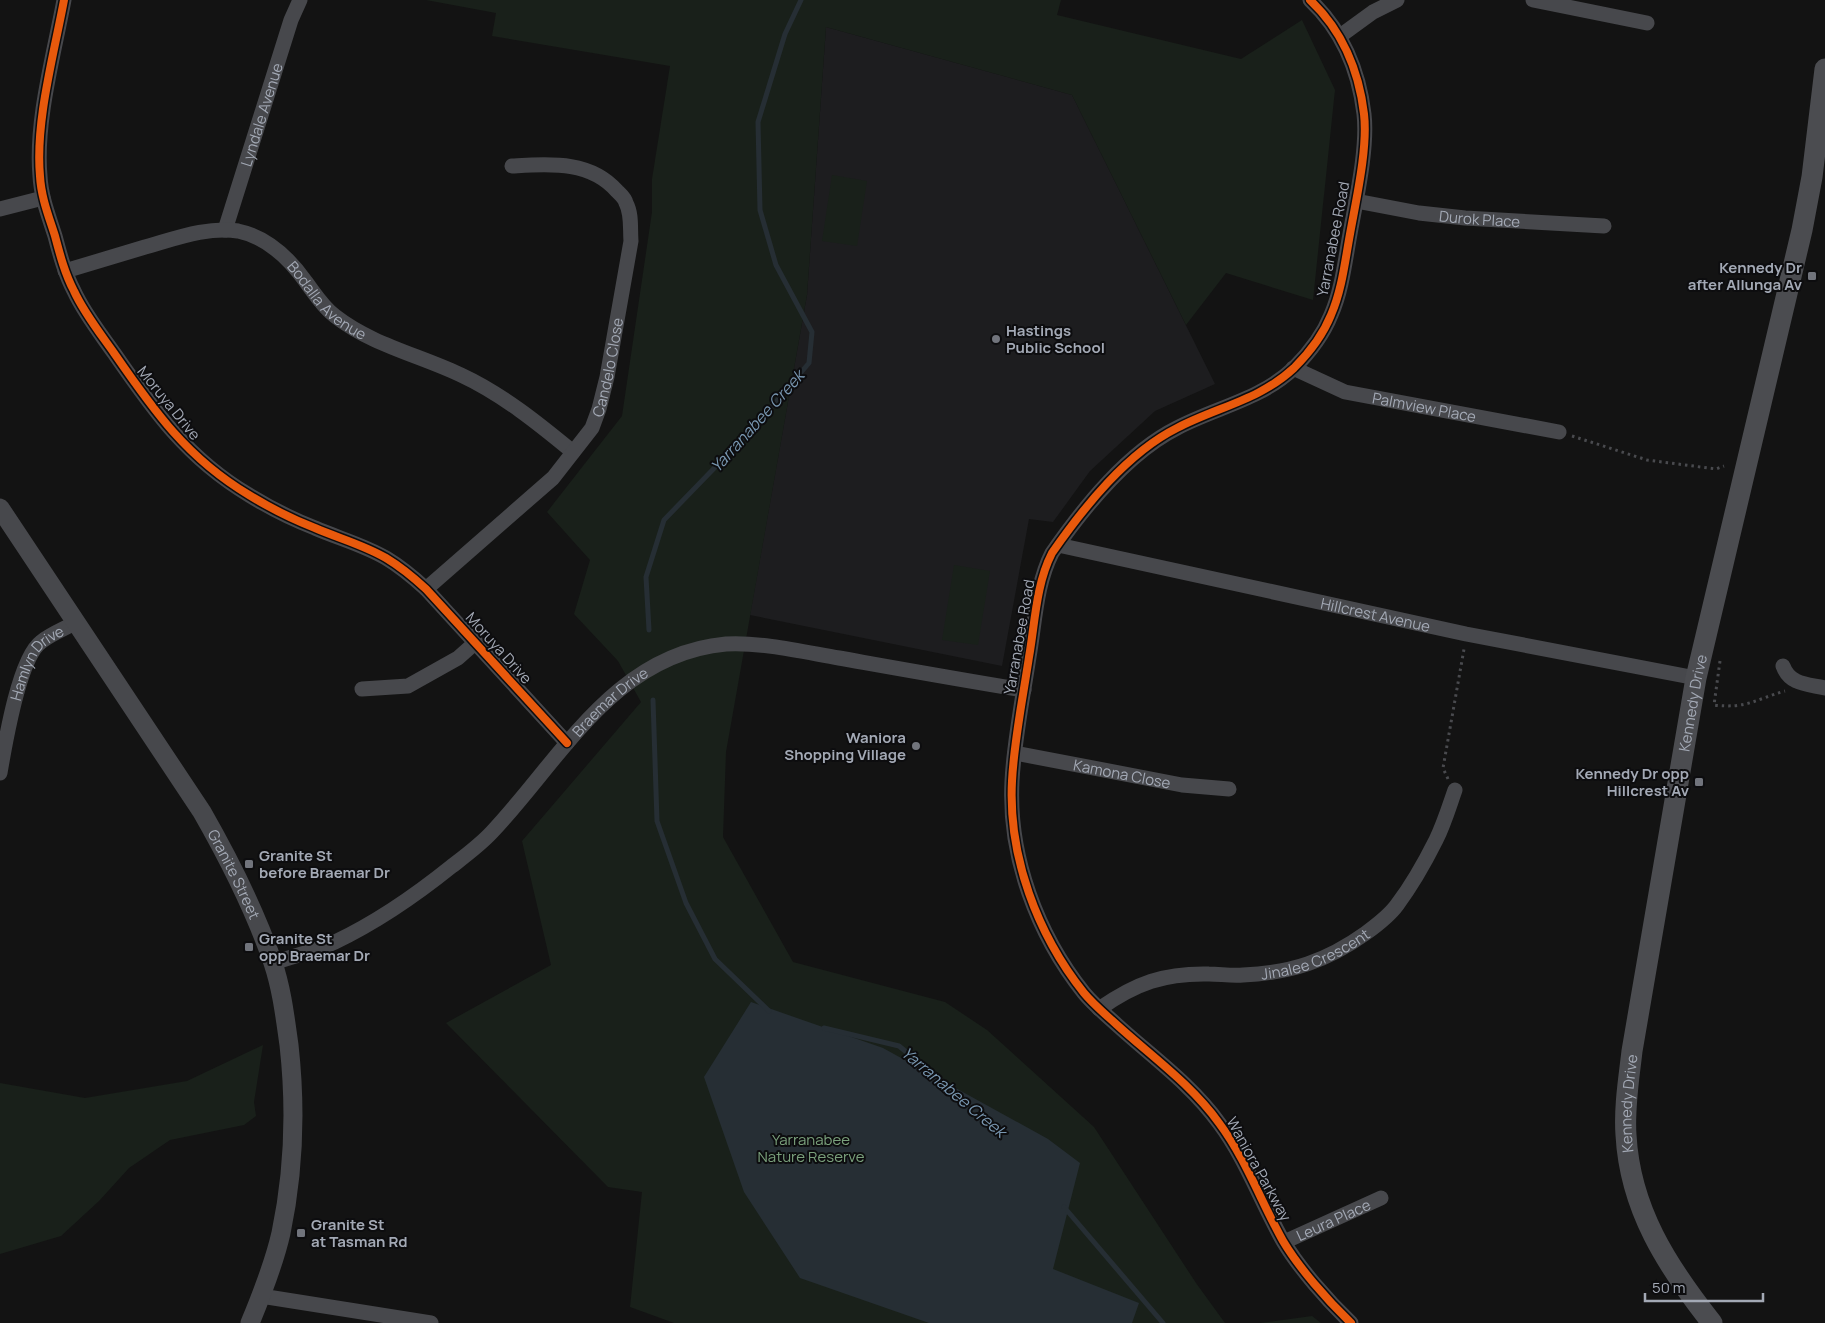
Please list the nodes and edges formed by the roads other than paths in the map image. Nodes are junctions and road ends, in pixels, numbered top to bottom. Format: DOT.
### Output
graph roads {
  1 [pos="64,0"];
  2 [pos="300,0"];
  3 [pos="1310,0"];
  4 [pos="1397,0"];
  5 [pos="1533,0"];
  6 [pos="1646,23"];
  7 [pos="1340,36"];
  8 [pos="1825,69"];
  9 [pos="512,166"];
  10 [pos="1818,178"];
  11 [pos="43,198"];
  12 [pos="1356,201"];
  13 [pos="0,209"];
  14 [pos="1604,226"];
  15 [pos="225,230"];
  16 [pos="65,271"];
  17 [pos="1293,368"];
  18 [pos="1559,432"];
  19 [pos="574,452"];
  20 [pos="0,508"];
  21 [pos="1058,545"];
  22 [pos="426,588"];
  23 [pos="75,623"];
  24 [pos="476,642"];
  25 [pos="1783,666"];
  26 [pos="1696,678"];
  27 [pos="1825,688"];
  28 [pos="362,689"];
  29 [pos="1024,690"];
  30 [pos="567,743"];
  31 [pos="1015,753"];
  32 [pos="0,773"];
  33 [pos="1229,790"];
  34 [pos="1455,790"];
  35 [pos="1054,947"];
  36 [pos="273,963"];
  37 [pos="1099,1009"];
  38 [pos="1381,1198"];
  39 [pos="1284,1242"];
  40 [pos="261,1296"];
  41 [pos="421,1322"];
  42 [pos="250,1323"];
  43 [pos="1352,1323"];
  44 [pos="1712,1323"];
  1 -- 11 [label="street, Moruya Drive"];
  2 -- 15 [label="street, Lyndale Avenue"];
  3 -- 7 [label="street, Yarranabee Road"];
  4 -- 7 [label="street"];
  5 -- 6 [label="street"];
  7 -- 12 [label="street, Yarranabee Road"];
  8 -- 10 [label="main road, Kennedy Drive"];
  9 -- 19 [label="street, Candelo Close"];
  10 -- 26 [label="main road, Kennedy Drive"];
  11 -- 13 [label="street"];
  11 -- 16 [label="street, Moruya Drive"];
  12 -- 14 [label="street, Durok Place"];
  12 -- 17 [label="street, Yarranabee Road"];
  15 -- 16 [label="street, Bodalla Avenue"];
  15 -- 19 [label="street, Bodalla Avenue"];
  16 -- 22 [label="street, Moruya Drive"];
  17 -- 18 [label="street, Palmview Place"];
  17 -- 21 [label="street, Yarranabee Road"];
  19 -- 22 [label="street, Candelo Close"];
  20 -- 23 [label="street, Granite Street"];
  21 -- 26 [label="street, Hillcrest Avenue"];
  21 -- 29 [label="street, Yarranabee Road"];
  22 -- 24 [label="street, Moruya Drive"];
  23 -- 32 [label="street, Hamlyn Drive"];
  23 -- 36 [label="street, Granite Street"];
  24 -- 28 [label="street"];
  24 -- 30 [label="street, Moruya Drive"];
  25 -- 27 [label="street"];
  26 -- 44 [label="main road, Kennedy Drive"];
  29 -- 30 [label="street, Braemar Drive"];
  29 -- 31 [label="street, Yarranabee Road"];
  30 -- 36 [label="street, Braemar Drive"];
  31 -- 33 [label="street, Kamona Close"];
  31 -- 35 [label="street, Yarranabee Road"];
  34 -- 37 [label="street, Jinalee Crescent"];
  35 -- 37 [label="street, Waniora Parkway"];
  36 -- 40 [label="street, Granite Street"];
  37 -- 39 [label="street, Waniora Parkway"];
  38 -- 39 [label="street, Leura Place"];
  39 -- 43 [label="street, Waniora Parkway"];
  40 -- 41 [label="street"];
  40 -- 42 [label="street, Granite Street"];
}
